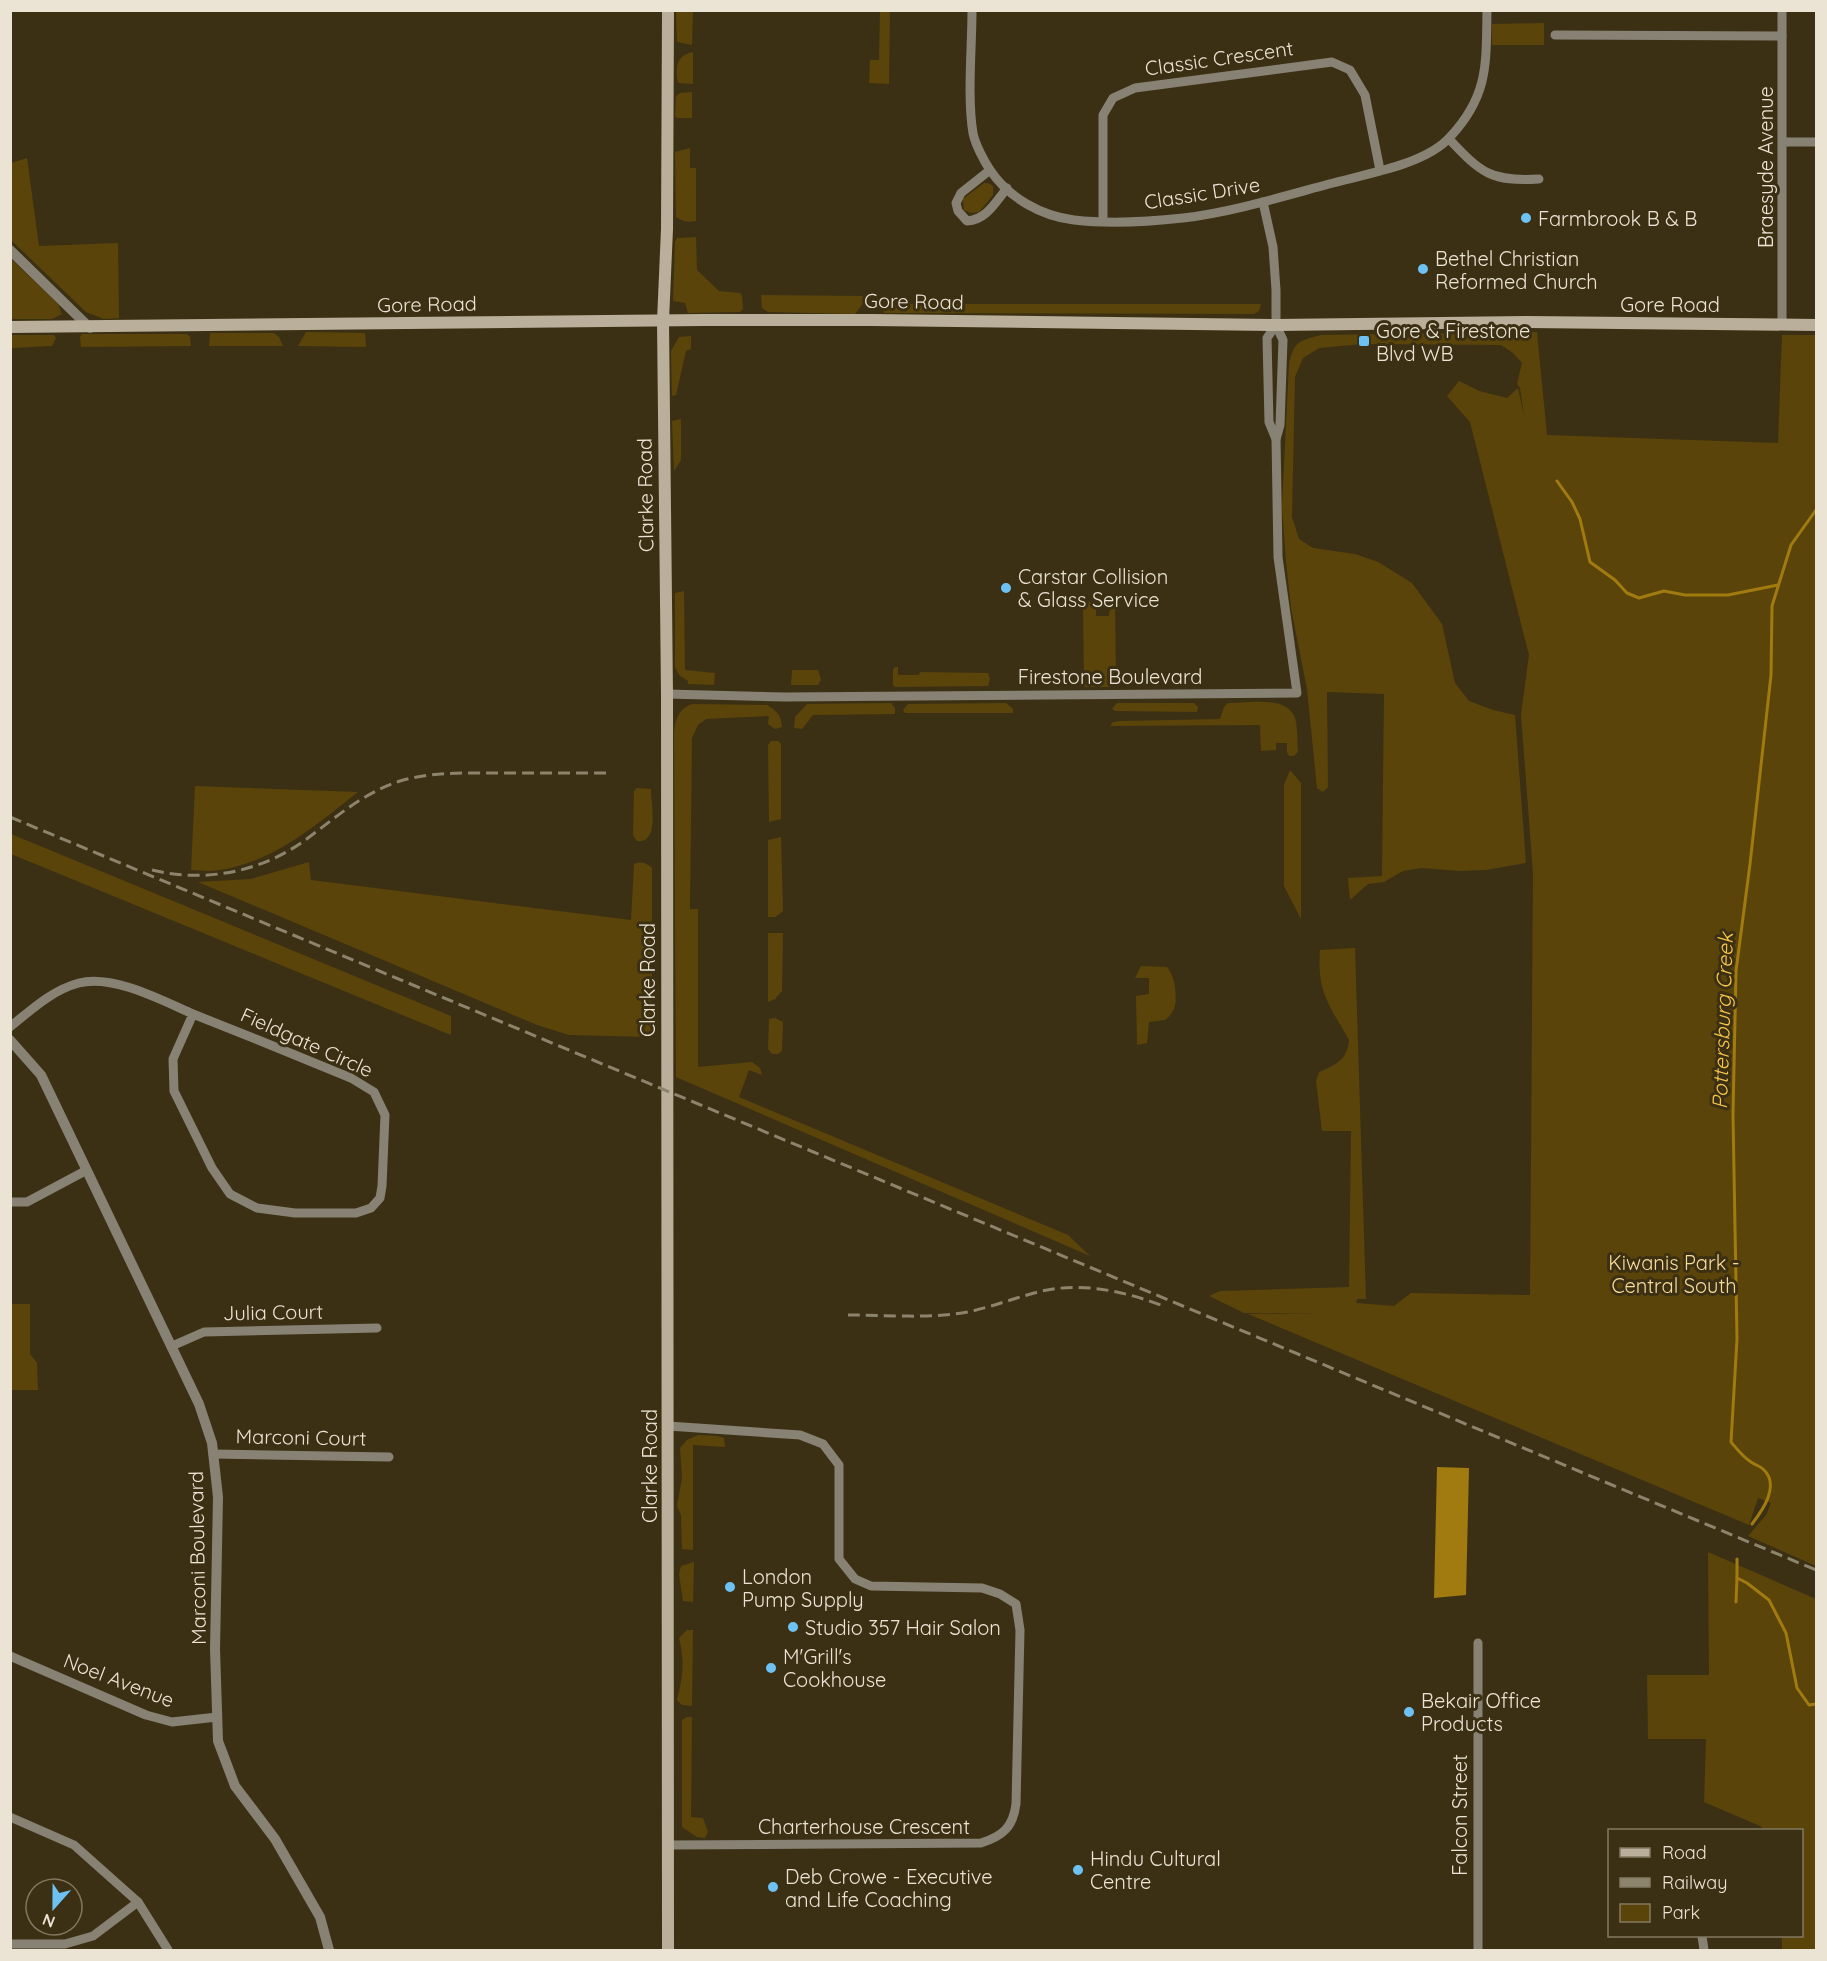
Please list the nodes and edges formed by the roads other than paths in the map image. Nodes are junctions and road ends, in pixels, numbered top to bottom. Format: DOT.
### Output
graph roads {
  1 [pos="668,10"];
  2 [pos="972,10"];
  3 [pos="1487,10"];
  4 [pos="1782,10"];
  5 [pos="1555,35"];
  6 [pos="1782,36"];
  7 [pos="1449,139"];
  8 [pos="1784,142"];
  9 [pos="1816,142"];
  10 [pos="990,170"];
  11 [pos="1380,170"];
  12 [pos="1539,179"];
  13 [pos="1006,188"];
  14 [pos="1263,202"];
  15 [pos="1103,221"];
  16 [pos="10,250"];
  17 [pos="663,321"];
  18 [pos="1782,324"];
  19 [pos="1816,324"];
  20 [pos="1276,325"];
  21 [pos="10,327"];
  22 [pos="90,328"];
  23 [pos="1276,439"];
  24 [pos="667,694"];
  25 [pos="193,1014"];
  26 [pos="10,1027"];
  27 [pos="10,1040"];
  28 [pos="87,1170"];
  29 [pos="10,1202"];
  30 [pos="377,1329"];
  31 [pos="172,1346"];
  32 [pos="668,1426"];
  33 [pos="213,1454"];
  34 [pos="389,1456"];
  35 [pos="1478,1643"];
  36 [pos="10,1656"];
  37 [pos="217,1717"];
  38 [pos="10,1817"];
  39 [pos="668,1845"];
  40 [pos="138,1902"];
  41 [pos="10,1944"];
  42 [pos="168,1950"];
  43 [pos="329,1950"];
  44 [pos="668,1950"];
  45 [pos="1478,1950"];
  1 -- 17 [label="main road, Clarke Road"];
  2 -- 10 [label="street, Classic Drive"];
  3 -- 7 [label="street, Classic Drive"];
  4 -- 6 [label="street, Braesyde Avenue"];
  5 -- 6 [label="street"];
  6 -- 8 [label="street, Braesyde Avenue"];
  7 -- 11 [label="street, Classic Drive"];
  7 -- 12 [label="street"];
  8 -- 9 [label="street"];
  8 -- 18 [label="street, Braesyde Avenue"];
  10 -- 13 [label="street, Classic Drive"];
  10 -- 13 [label="street"];
  11 -- 14 [label="street, Classic Drive"];
  11 -- 15 [label="street, Classic Crescent"];
  13 -- 15 [label="street, Classic Drive"];
  14 -- 15 [label="street, Classic Drive"];
  14 -- 20 [label="street, Firestone Boulevard"];
  16 -- 22 [label="street"];
  17 -- 20 [label="main road, Gore Road"];
  17 -- 22 [label="main road, Gore Road"];
  17 -- 24 [label="main road, Clarke Road"];
  18 -- 19 [label="main road, Gore Road"];
  18 -- 20 [label="main road, Gore Road"];
  20 -- 23 [label="street, Firestone Boulevard"];
  20 -- 23 [label="street, Firestone Boulevard"];
  21 -- 22 [label="main road, Gore Road"];
  23 -- 24 [label="street, Firestone Boulevard"];
  24 -- 32 [label="main road, Clarke Road"];
  25 -- 25 [label="street, Fieldgate Circle"];
  25 -- 26 [label="street, Fieldgate Circle"];
  27 -- 28 [label="street, Marconi Boulevard"];
  28 -- 29 [label="street"];
  28 -- 31 [label="street, Marconi Boulevard"];
  30 -- 31 [label="street, Julia Court"];
  31 -- 33 [label="street, Marconi Boulevard"];
  32 -- 39 [label="main road, Clarke Road"];
  32 -- 39 [label="street, Charterhouse Crescent"];
  33 -- 34 [label="street, Marconi Court"];
  33 -- 37 [label="street, Marconi Boulevard"];
  35 -- 45 [label="street, Falcon Street"];
  36 -- 37 [label="street, Noel Avenue"];
  37 -- 43 [label="street, Marconi Boulevard"];
  38 -- 40 [label="street"];
  39 -- 44 [label="main road, Clarke Road"];
  40 -- 41 [label="street"];
  40 -- 42 [label="street"];
}
